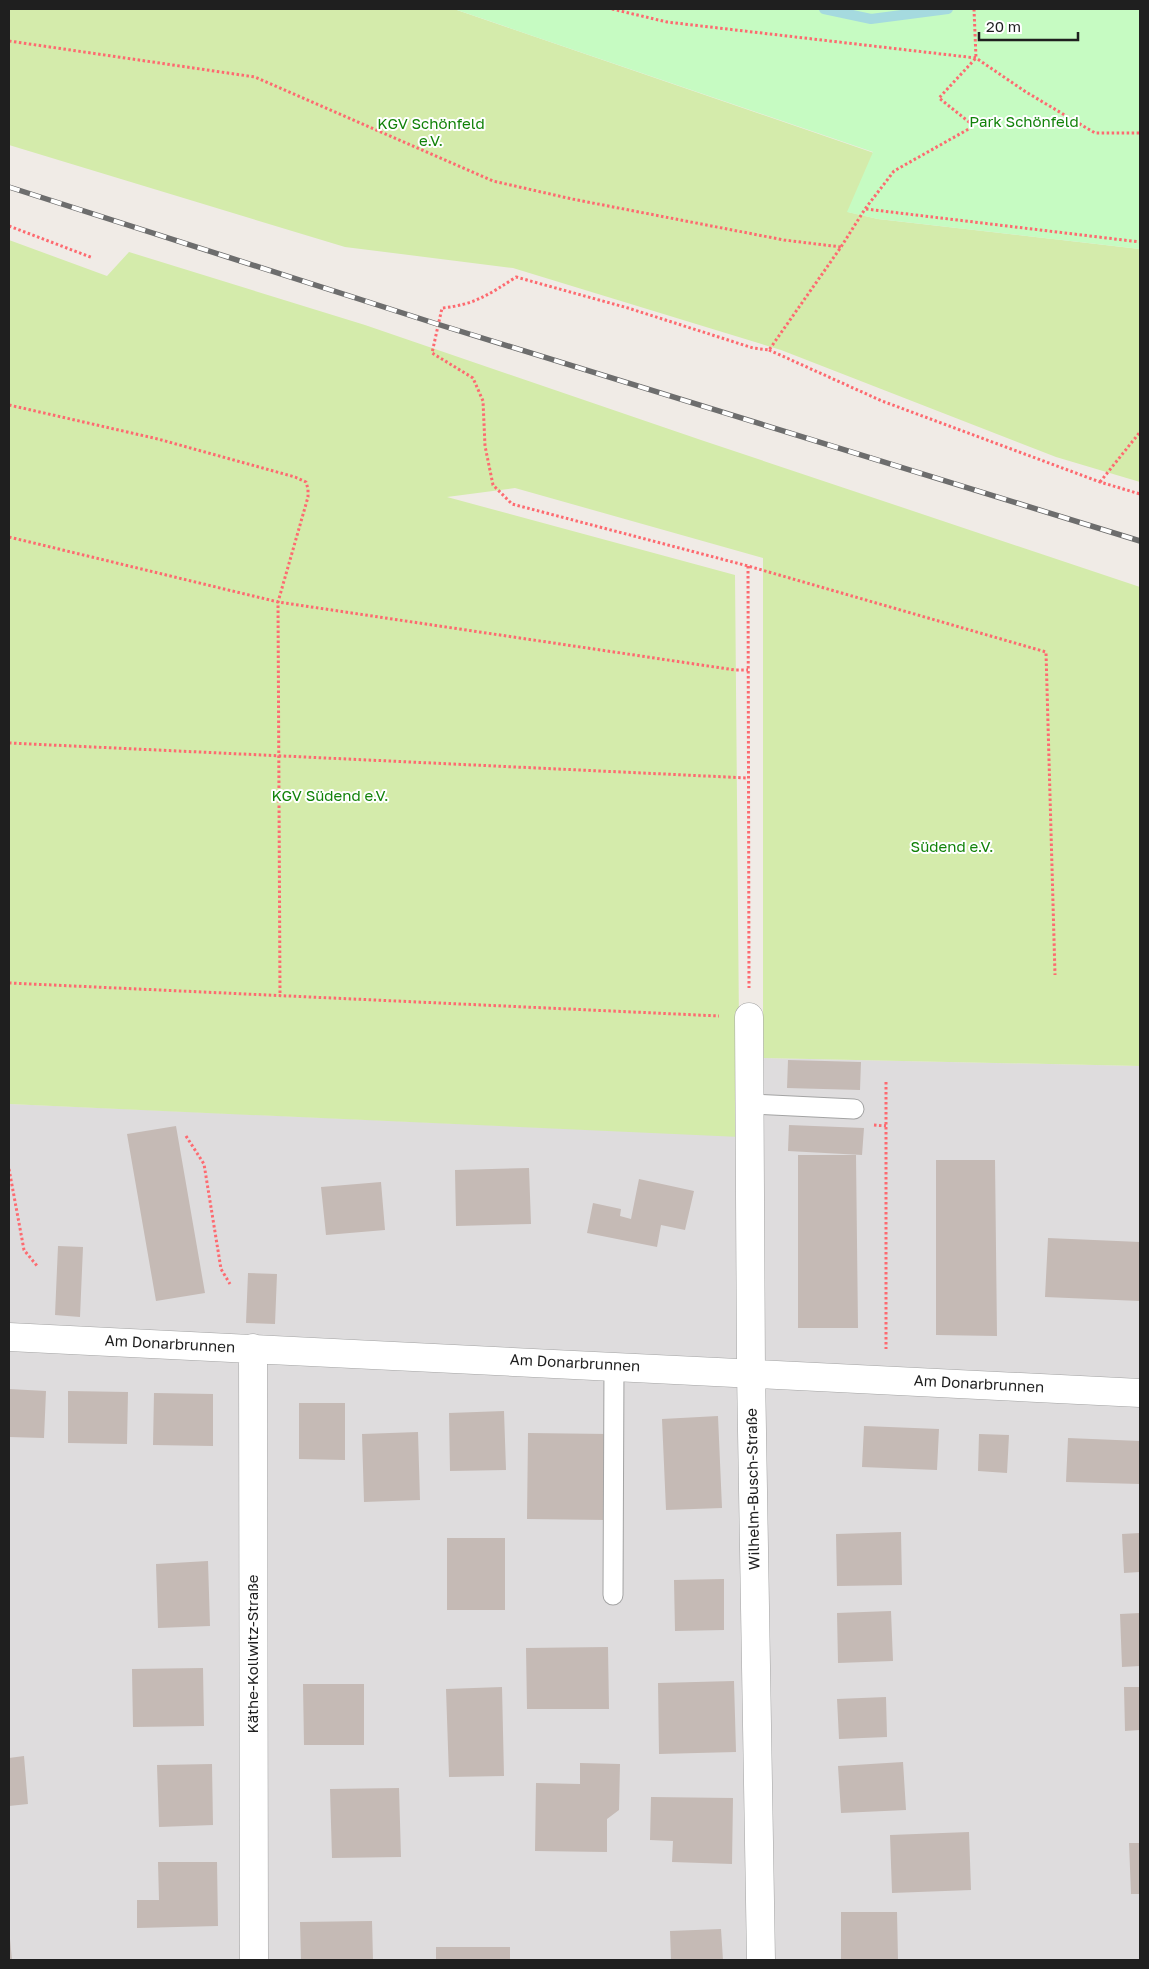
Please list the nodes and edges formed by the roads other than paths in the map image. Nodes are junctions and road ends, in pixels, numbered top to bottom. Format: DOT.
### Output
graph roads {
  1 [pos="739,1016"];
  2 [pos="750,1104"];
  3 [pos="854,1109"];
  4 [pos="9,1336"];
  5 [pos="253,1348"];
  6 [pos="614,1365"];
  7 [pos="751,1372"];
  8 [pos="1140,1393"];
  9 [pos="613,1595"];
  10 [pos="254,1960"];
  11 [pos="761,1960"];
  1 -- 2 [label="street, Wilhelm-Busch-Straße"];
  2 -- 3 [label="lane"];
  2 -- 7 [label="street, Wilhelm-Busch-Straße"];
  4 -- 5 [label="street, Am Donarbrunnen"];
  5 -- 6 [label="street, Am Donarbrunnen"];
  5 -- 10 [label="street, Käthe-Kollwitz-Straße"];
  6 -- 7 [label="street, Am Donarbrunnen"];
  6 -- 9 [label="lane"];
  7 -- 8 [label="street, Am Donarbrunnen"];
  7 -- 11 [label="street, Wilhelm-Busch-Straße"];
}
